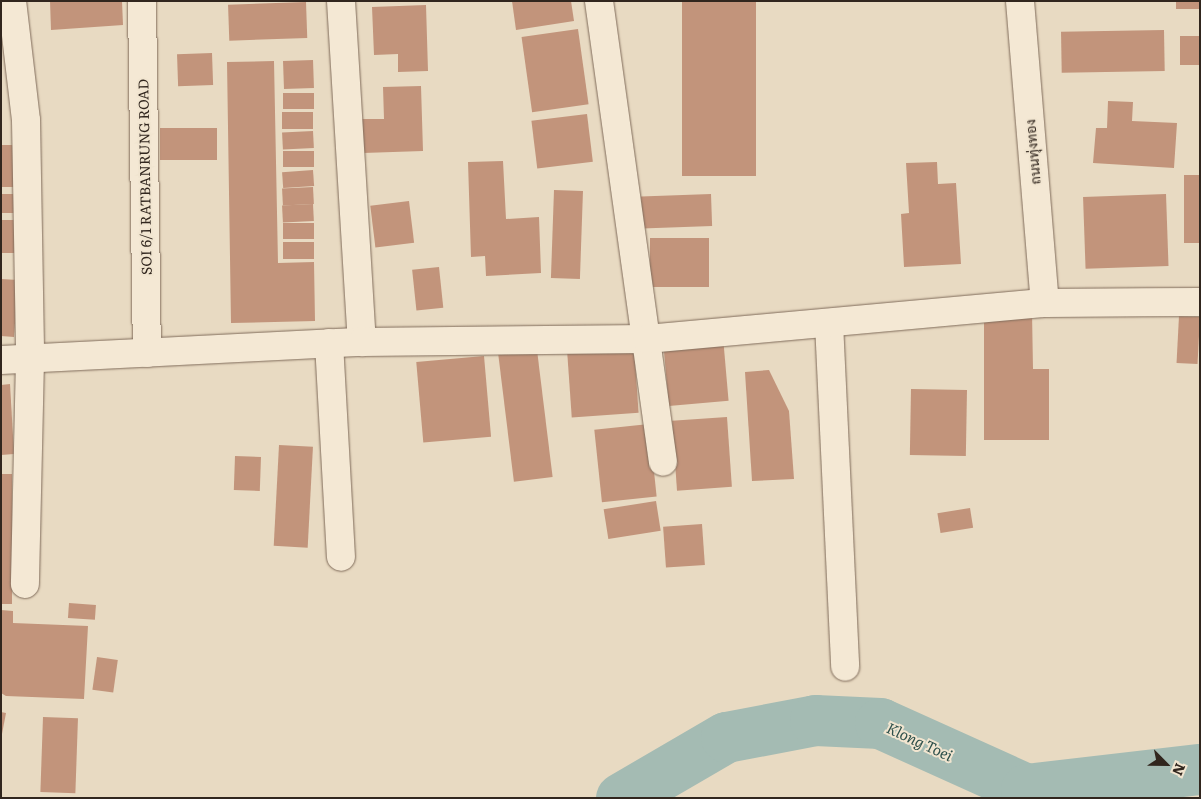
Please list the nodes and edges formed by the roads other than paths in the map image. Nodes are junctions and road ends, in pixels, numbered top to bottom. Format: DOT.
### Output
graph roads {
  1 [pos="12,1"];
  2 [pos="142,1"];
  3 [pos="341,1"];
  4 [pos="599,1"];
  5 [pos="1020,1"];
  6 [pos="1200,302"];
  7 [pos="1045,303"];
  8 [pos="829,323"];
  9 [pos="647,339"];
  10 [pos="362,342"];
  11 [pos="329,343"];
  12 [pos="147,353"];
  13 [pos="1,360"];
  14 [pos="30,360"];
  15 [pos="663,462"];
  16 [pos="341,557"];
  17 [pos="26,584"];
  18 [pos="845,667"];
  1 -- 14 [label="street"];
  2 -- 12 [label="street, SOI 6/1 RATBANRUNG ROAD"];
  3 -- 10 [label="street"];
  4 -- 9 [label="street"];
  5 -- 7 [label="street, ถนนทุ่งทอง"];
  6 -- 7 [label="street"];
  7 -- 8 [label="street"];
  8 -- 9 [label="street"];
  8 -- 18 [label="street"];
  9 -- 10 [label="street"];
  9 -- 15 [label="street"];
  10 -- 11 [label="street"];
  11 -- 12 [label="street"];
  11 -- 16 [label="street"];
  12 -- 14 [label="street"];
  13 -- 14 [label="street"];
  14 -- 17 [label="street"];
}
